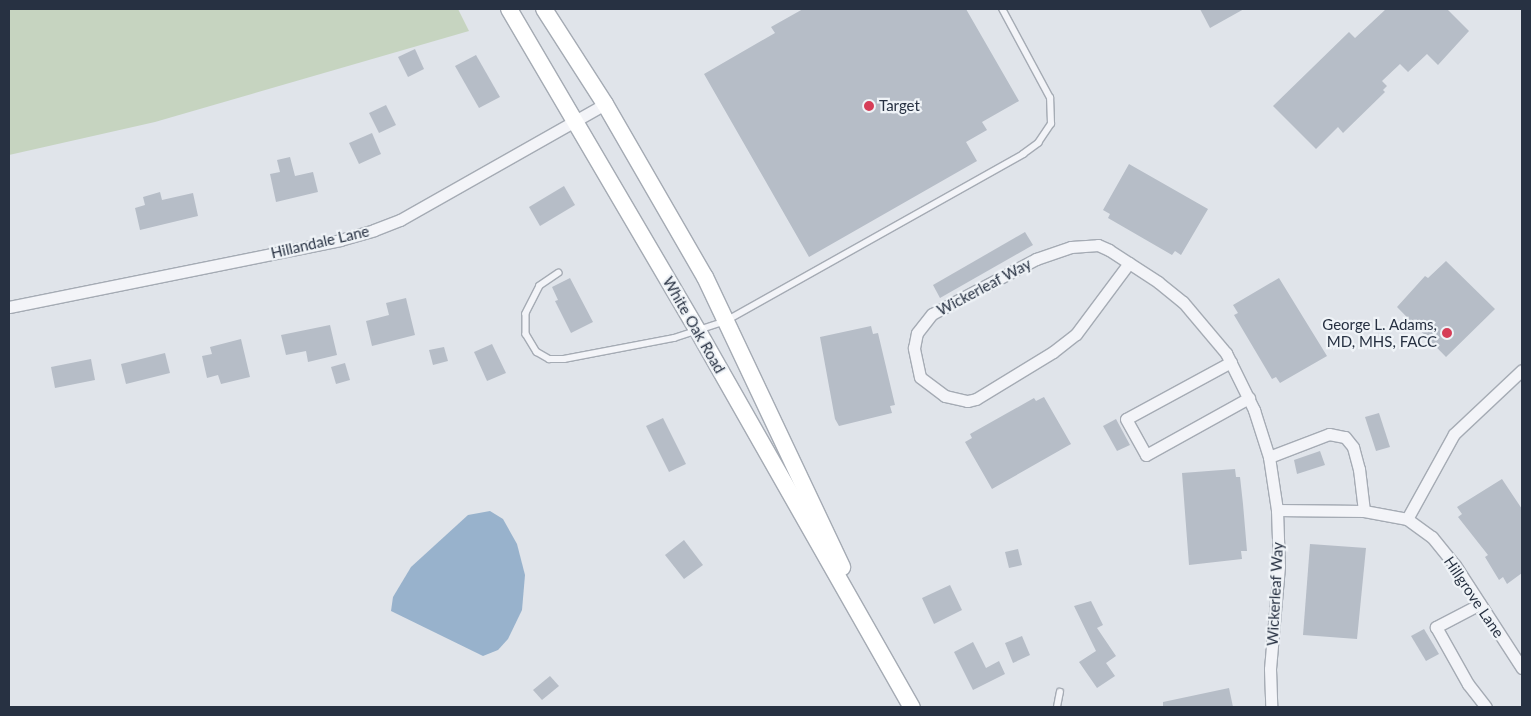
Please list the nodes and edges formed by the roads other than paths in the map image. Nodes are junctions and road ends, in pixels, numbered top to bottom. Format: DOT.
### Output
graph roads {
  1 [pos="509,9"];
  2 [pos="544,9"];
  3 [pos="1002,9"];
  4 [pos="605,104"];
  5 [pos="574,119"];
  6 [pos="1129,263"];
  7 [pos="559,272"];
  8 [pos="9,307"];
  9 [pos="726,321"];
  10 [pos="698,331"];
  11 [pos="1231,362"];
  12 [pos="1522,370"];
  13 [pos="1249,398"];
  14 [pos="1269,457"];
  15 [pos="1277,510"];
  16 [pos="1364,511"];
  17 [pos="1407,518"];
  18 [pos="1480,604"];
  19 [pos="876,642"];
  20 [pos="1522,668"];
  21 [pos="1060,692"];
  22 [pos="912,707"];
  23 [pos="1057,707"];
  24 [pos="1271,707"];
  25 [pos="1486,707"];
  1 -- 5 [label="street, White Oak Road"];
  2 -- 4 [label="street, White Oak Road"];
  3 -- 9 [label="lane"];
  4 -- 5 [label="street, Hillandale Lane"];
  4 -- 9 [label="street, White Oak Road"];
  5 -- 8 [label="street, Hillandale Lane"];
  5 -- 10 [label="street, White Oak Road"];
  6 -- 6 [label="street, Wickerleaf Way"];
  6 -- 11 [label="street, Wickerleaf Way"];
  7 -- 10 [label="lane"];
  9 -- 10 [label="lane"];
  9 -- 19 [label="street, White Oak Road"];
  10 -- 19 [label="street, White Oak Road"];
  11 -- 13 [label="street, Wickerleaf Way"];
  11 -- 13 [label="street"];
  12 -- 17 [label="street"];
  13 -- 14 [label="street, Wickerleaf Way"];
  14 -- 15 [label="street, Wickerleaf Way"];
  14 -- 16 [label="street"];
  15 -- 16 [label="street, Hillgrove Lane"];
  15 -- 24 [label="street, Wickerleaf Way"];
  16 -- 17 [label="street, Hillgrove Lane"];
  17 -- 18 [label="street, Hillgrove Lane"];
  18 -- 20 [label="street, Hillgrove Lane"];
  18 -- 25 [label="street"];
  19 -- 22 [label="street, White Oak Road"];
  21 -- 23 [label="lane"];
}
